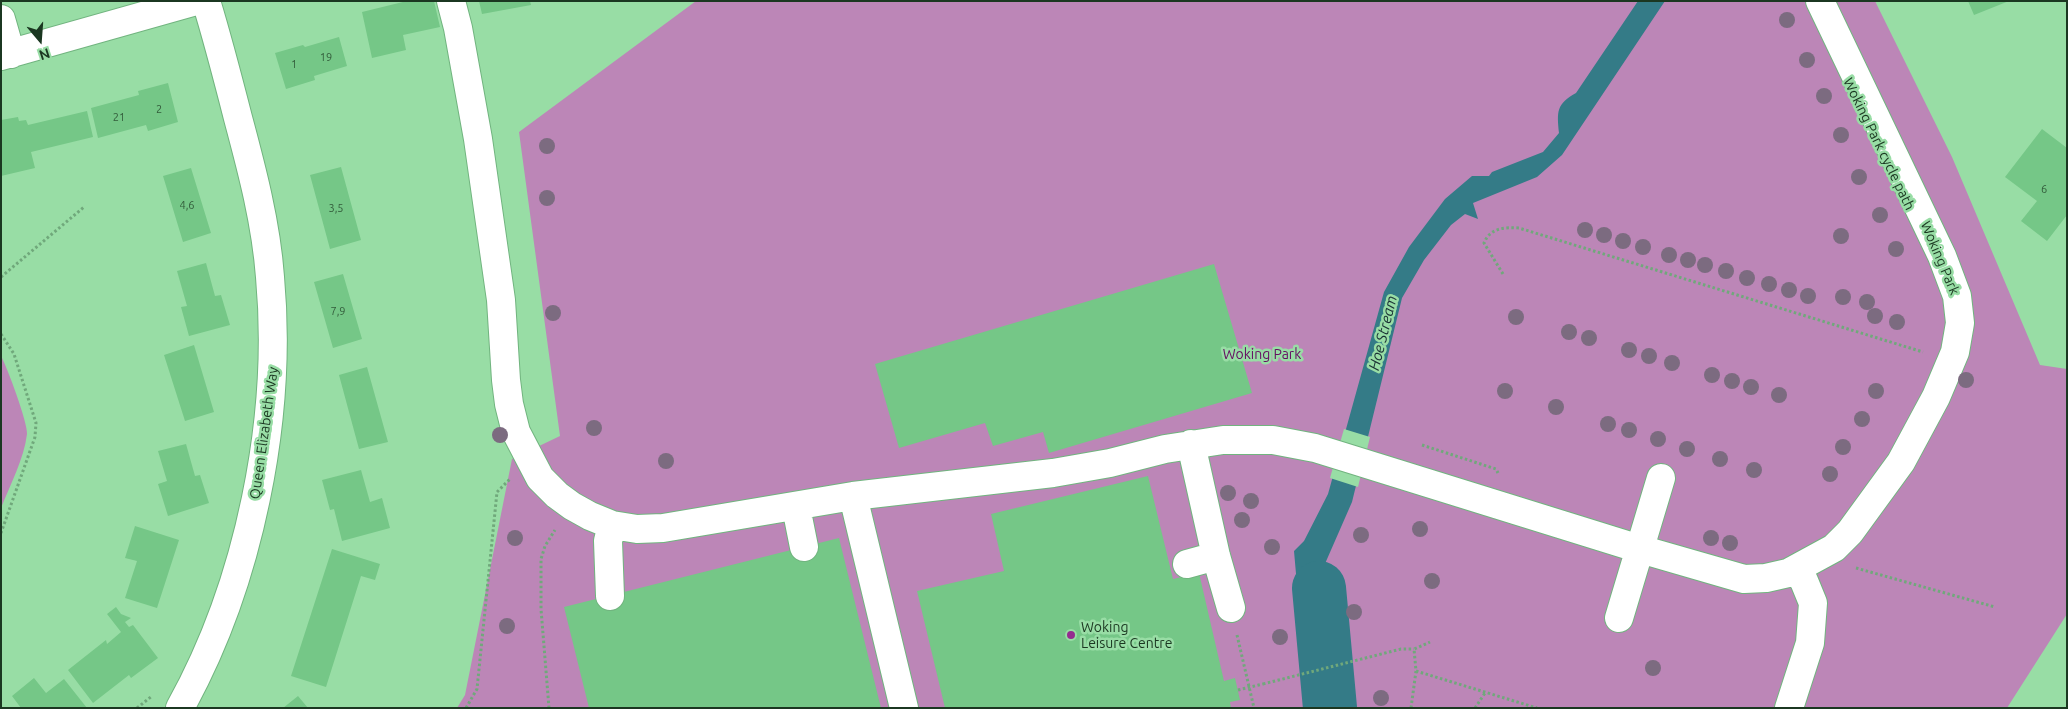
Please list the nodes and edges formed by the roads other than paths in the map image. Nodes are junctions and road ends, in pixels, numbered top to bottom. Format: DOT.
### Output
graph roads {
  1 [pos="196,1"];
  2 [pos="206,1"];
  3 [pos="451,1"];
  4 [pos="1820,1"];
  5 [pos="1,19"];
  6 [pos="6,55"];
  7 [pos="1191,444"];
  8 [pos="1661,478"];
  9 [pos="853,496"];
  10 [pos="796,507"];
  11 [pos="612,525"];
  12 [pos="804,547"];
  13 [pos="1640,549"];
  14 [pos="1216,556"];
  15 [pos="1187,564"];
  16 [pos="1796,570"];
  17 [pos="610,596"];
  18 [pos="1231,608"];
  19 [pos="1619,618"];
  20 [pos="180,708"];
  21 [pos="904,708"];
  22 [pos="1789,708"];
  1 -- 6 [label="street"];
  2 -- 20 [label="street, Queen Elizabeth Way"];
  3 -- 11 [label="street, Woking Park"];
  4 -- 16 [label="street, Woking Park"];
  5 -- 6 [label="street"];
  7 -- 9 [label="street, Woking Park"];
  7 -- 13 [label="street, Woking Park"];
  7 -- 14 [label="street"];
  8 -- 13 [label="street"];
  9 -- 10 [label="street, Woking Park"];
  9 -- 21 [label="street"];
  10 -- 11 [label="street, Woking Park"];
  10 -- 12 [label="street"];
  11 -- 17 [label="street"];
  13 -- 16 [label="street, Woking Park"];
  13 -- 19 [label="street"];
  14 -- 15 [label="street"];
  14 -- 18 [label="street"];
  16 -- 22 [label="street"];
}
